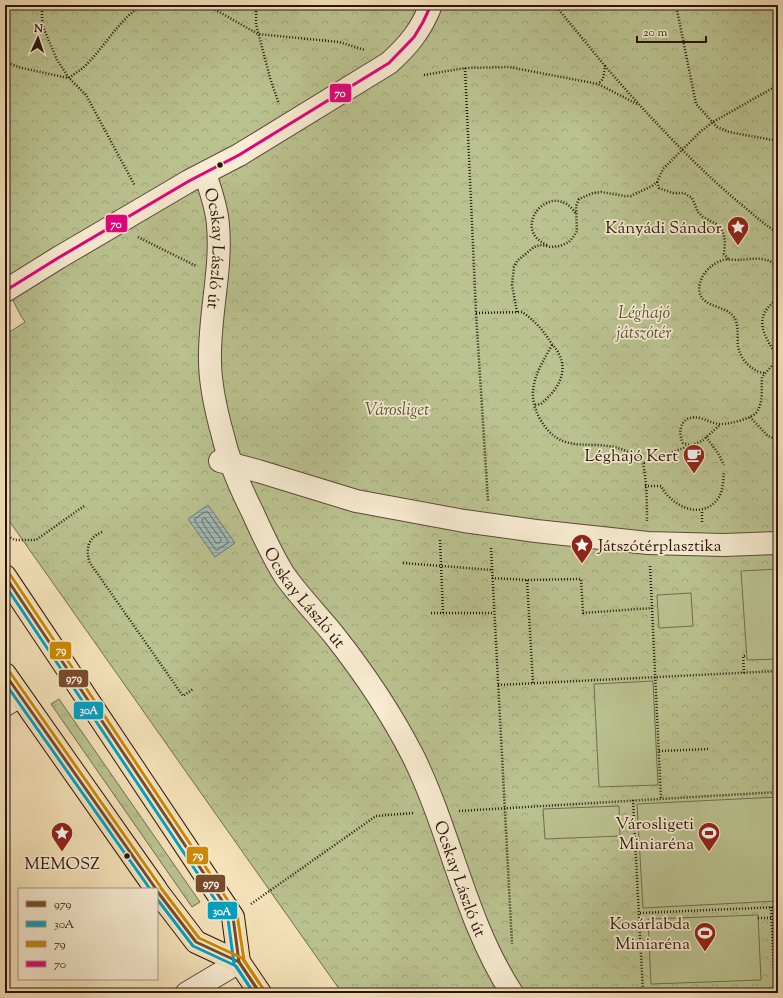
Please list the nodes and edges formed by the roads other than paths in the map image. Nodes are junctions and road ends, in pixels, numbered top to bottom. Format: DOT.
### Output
graph roads {
  1 [pos="431,5"];
  2 [pos="205,173"];
  3 [pos="5,291"];
  4 [pos="225,462"];
  5 [pos="778,543"];
  6 [pos="5,576"];
  7 [pos="5,674"];
  8 [pos="12,700"];
  9 [pos="154,888"];
  10 [pos="158,893"];
  11 [pos="238,962"];
  12 [pos="187,993"];
  13 [pos="260,993"];
  14 [pos="512,993"];
  1 -- 2 [label="street"];
  2 -- 3 [label="street"];
  2 -- 4 [label="street, Ocskay László út"];
  4 -- 5 [label="street"];
  4 -- 14 [label="street, Ocskay László út"];
  6 -- 11 [label="main road"];
  7 -- 8 [label="main road"];
  8 -- 9 [label="main road"];
  10 -- 11 [label="main road"];
  11 -- 12 [label="street"];
  11 -- 13 [label="main road"];
}
